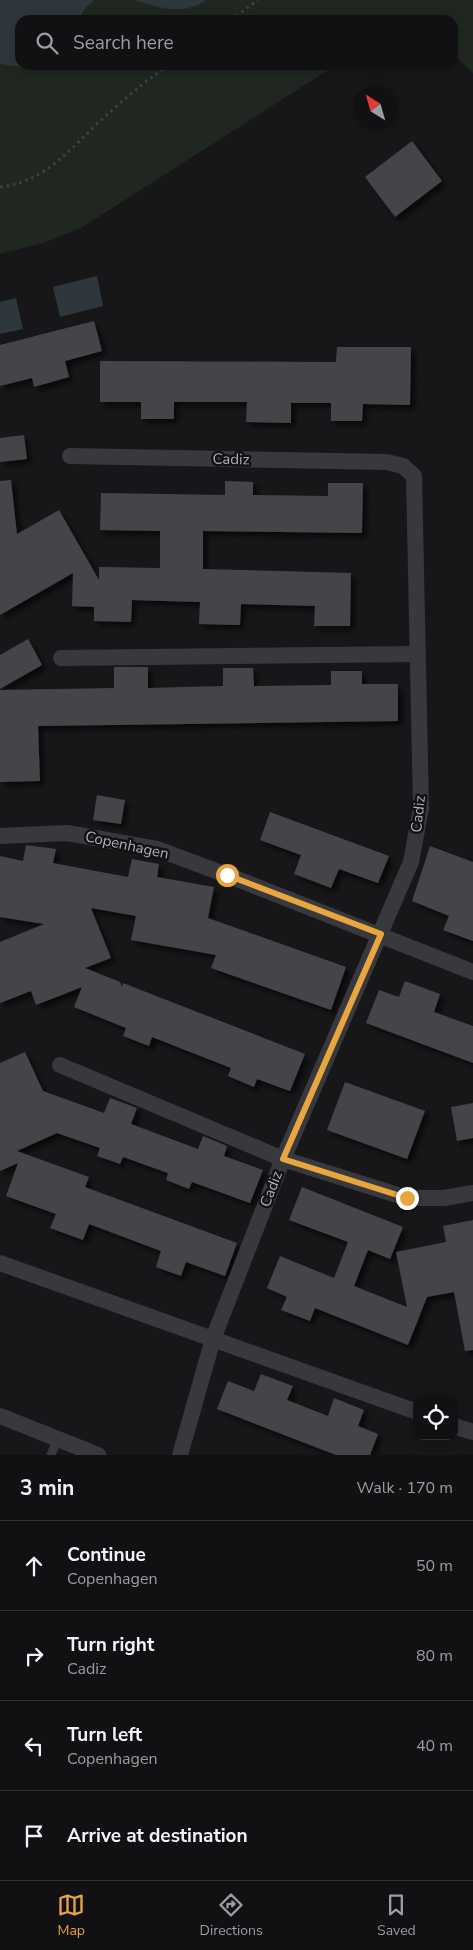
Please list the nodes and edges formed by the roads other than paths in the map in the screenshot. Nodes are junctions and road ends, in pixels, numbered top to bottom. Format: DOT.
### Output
graph roads {
  1 [pos="70,456"];
  2 [pos="418,654"];
  3 [pos="61,658"];
  4 [pos="0,836"];
  5 [pos="381,934"];
  6 [pos="473,972"];
  7 [pos="60,1065"];
  8 [pos="283,1159"];
  9 [pos="473,1193"];
  10 [pos="0,1264"];
  11 [pos="213,1338"];
  12 [pos="413,1411"];
  13 [pos="0,1416"];
  14 [pos="458,1427"];
  15 [pos="473,1432"];
  16 [pos="54,1447"];
  17 [pos="98,1455"];
  18 [pos="180,1455"];
  1 -- 2 [label="street, Cadiz"];
  2 -- 3 [label="street"];
  2 -- 5 [label="street, Cadiz"];
  4 -- 5 [label="street, Copenhagen"];
  5 -- 6 [label="street, Copenhagen"];
  5 -- 8 [label="street, Cadiz"];
  7 -- 8 [label="street"];
  8 -- 9 [label="street"];
  8 -- 11 [label="street, Cadiz"];
  10 -- 11 [label="street"];
  11 -- 12 [label="street"];
  11 -- 18 [label="street, Cadiz"];
  13 -- 16 [label="street"];
  14 -- 15 [label="street"];
  16 -- 17 [label="street"];
}
